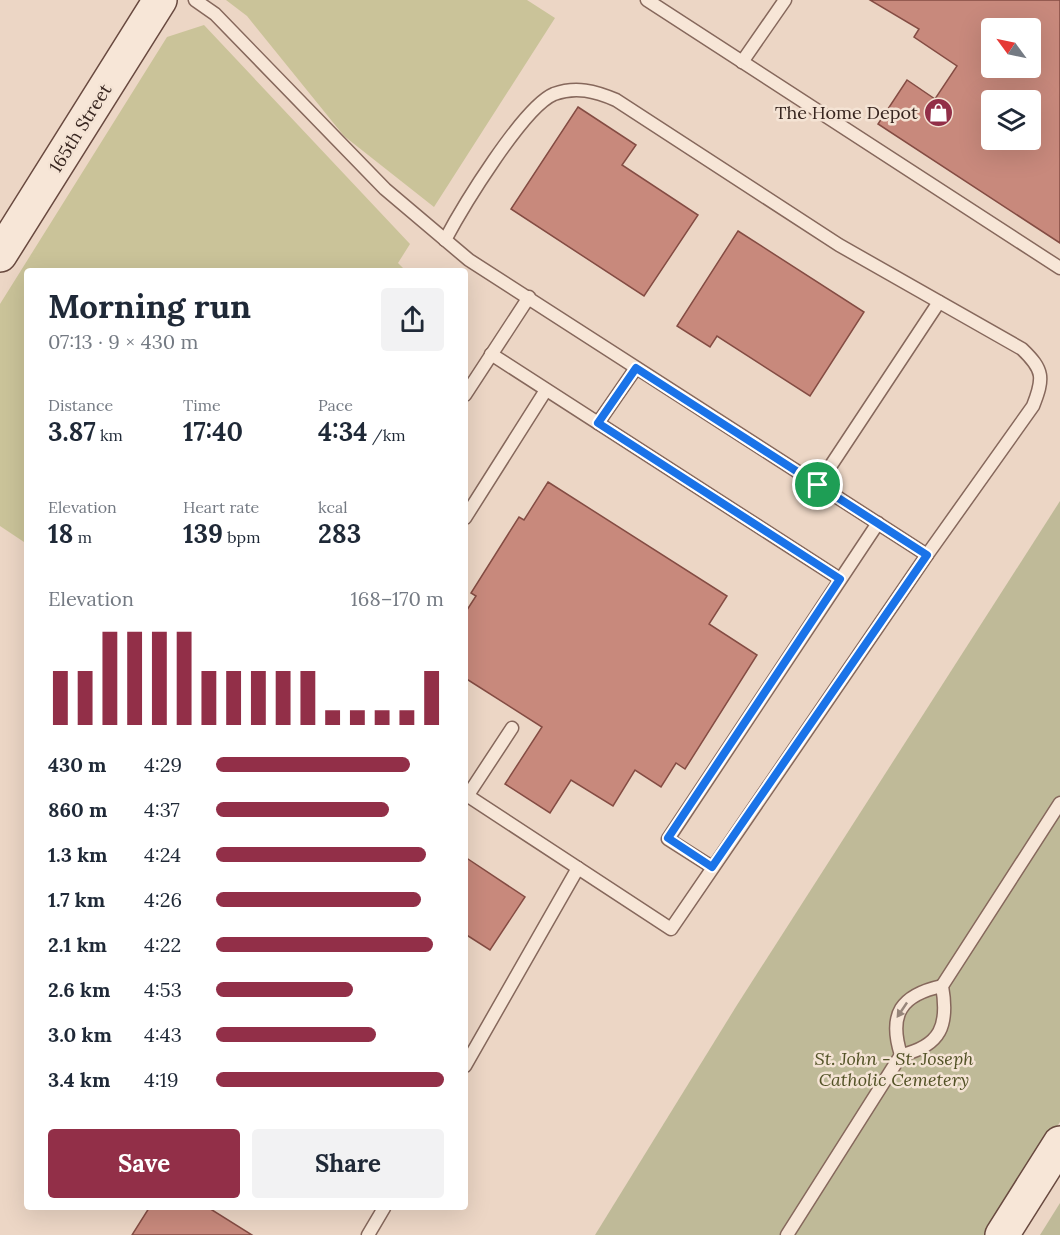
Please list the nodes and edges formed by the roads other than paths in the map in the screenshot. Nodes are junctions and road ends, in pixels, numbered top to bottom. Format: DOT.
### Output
graph roads {
  1 [pos="160,0"];
  2 [pos="195,0"];
  3 [pos="647,0"];
  4 [pos="785,0"];
  5 [pos="742,62"];
  6 [pos="445,240"];
  7 [pos="0,255"];
  8 [pos="1060,268"];
  9 [pos="529,297"];
  10 [pos="939,302"];
  11 [pos="491,354"];
  12 [pos="636,368"];
  13 [pos="468,390"];
  14 [pos="546,390"];
  15 [pos="598,423"];
  16 [pos="818,485"];
  17 [pos="468,513"];
  18 [pos="878,523"];
  19 [pos="927,555"];
  20 [pos="840,579"];
  21 [pos="512,728"];
  22 [pos="468,791"];
  23 [pos="468,795"];
  24 [pos="1060,803"];
  25 [pos="712,867"];
  26 [pos="578,868"];
  27 [pos="942,986"];
  28 [pos="901,1055"];
  29 [pos="468,1061"];
  30 [pos="1060,1143"];
  31 [pos="383,1210"];
  32 [pos="368,1235"];
  33 [pos="787,1235"];
  34 [pos="1002,1235"];
  1 -- 7 [label="main road, 165th Street"];
  2 -- 6 [label="lane"];
  3 -- 5 [label="lane"];
  4 -- 5 [label="lane"];
  5 -- 8 [label="lane"];
  6 -- 9 [label="lane"];
  6 -- 10 [label="lane"];
  9 -- 11 [label="lane"];
  9 -- 12 [label="lane"];
  10 -- 16 [label="lane"];
  10 -- 19 [label="lane"];
  11 -- 13 [label="lane"];
  11 -- 14 [label="lane"];
  12 -- 15 [label="lane"];
  12 -- 16 [label="lane"];
  14 -- 15 [label="lane"];
  14 -- 17 [label="lane"];
  15 -- 20 [label="lane"];
  16 -- 18 [label="lane"];
  18 -- 19 [label="lane"];
  18 -- 20 [label="lane"];
  19 -- 25 [label="lane"];
  20 -- 25 [label="lane"];
  21 -- 22 [label="lane"];
  23 -- 26 [label="lane"];
  24 -- 27 [label="lane"];
  25 -- 26 [label="lane"];
  26 -- 29 [label="lane"];
  27 -- 28 [label="lane"];
  27 -- 28 [label="lane, one-way"];
  28 -- 33 [label="lane"];
  30 -- 34 [label="main road"];
  31 -- 32 [label="lane"];
}
